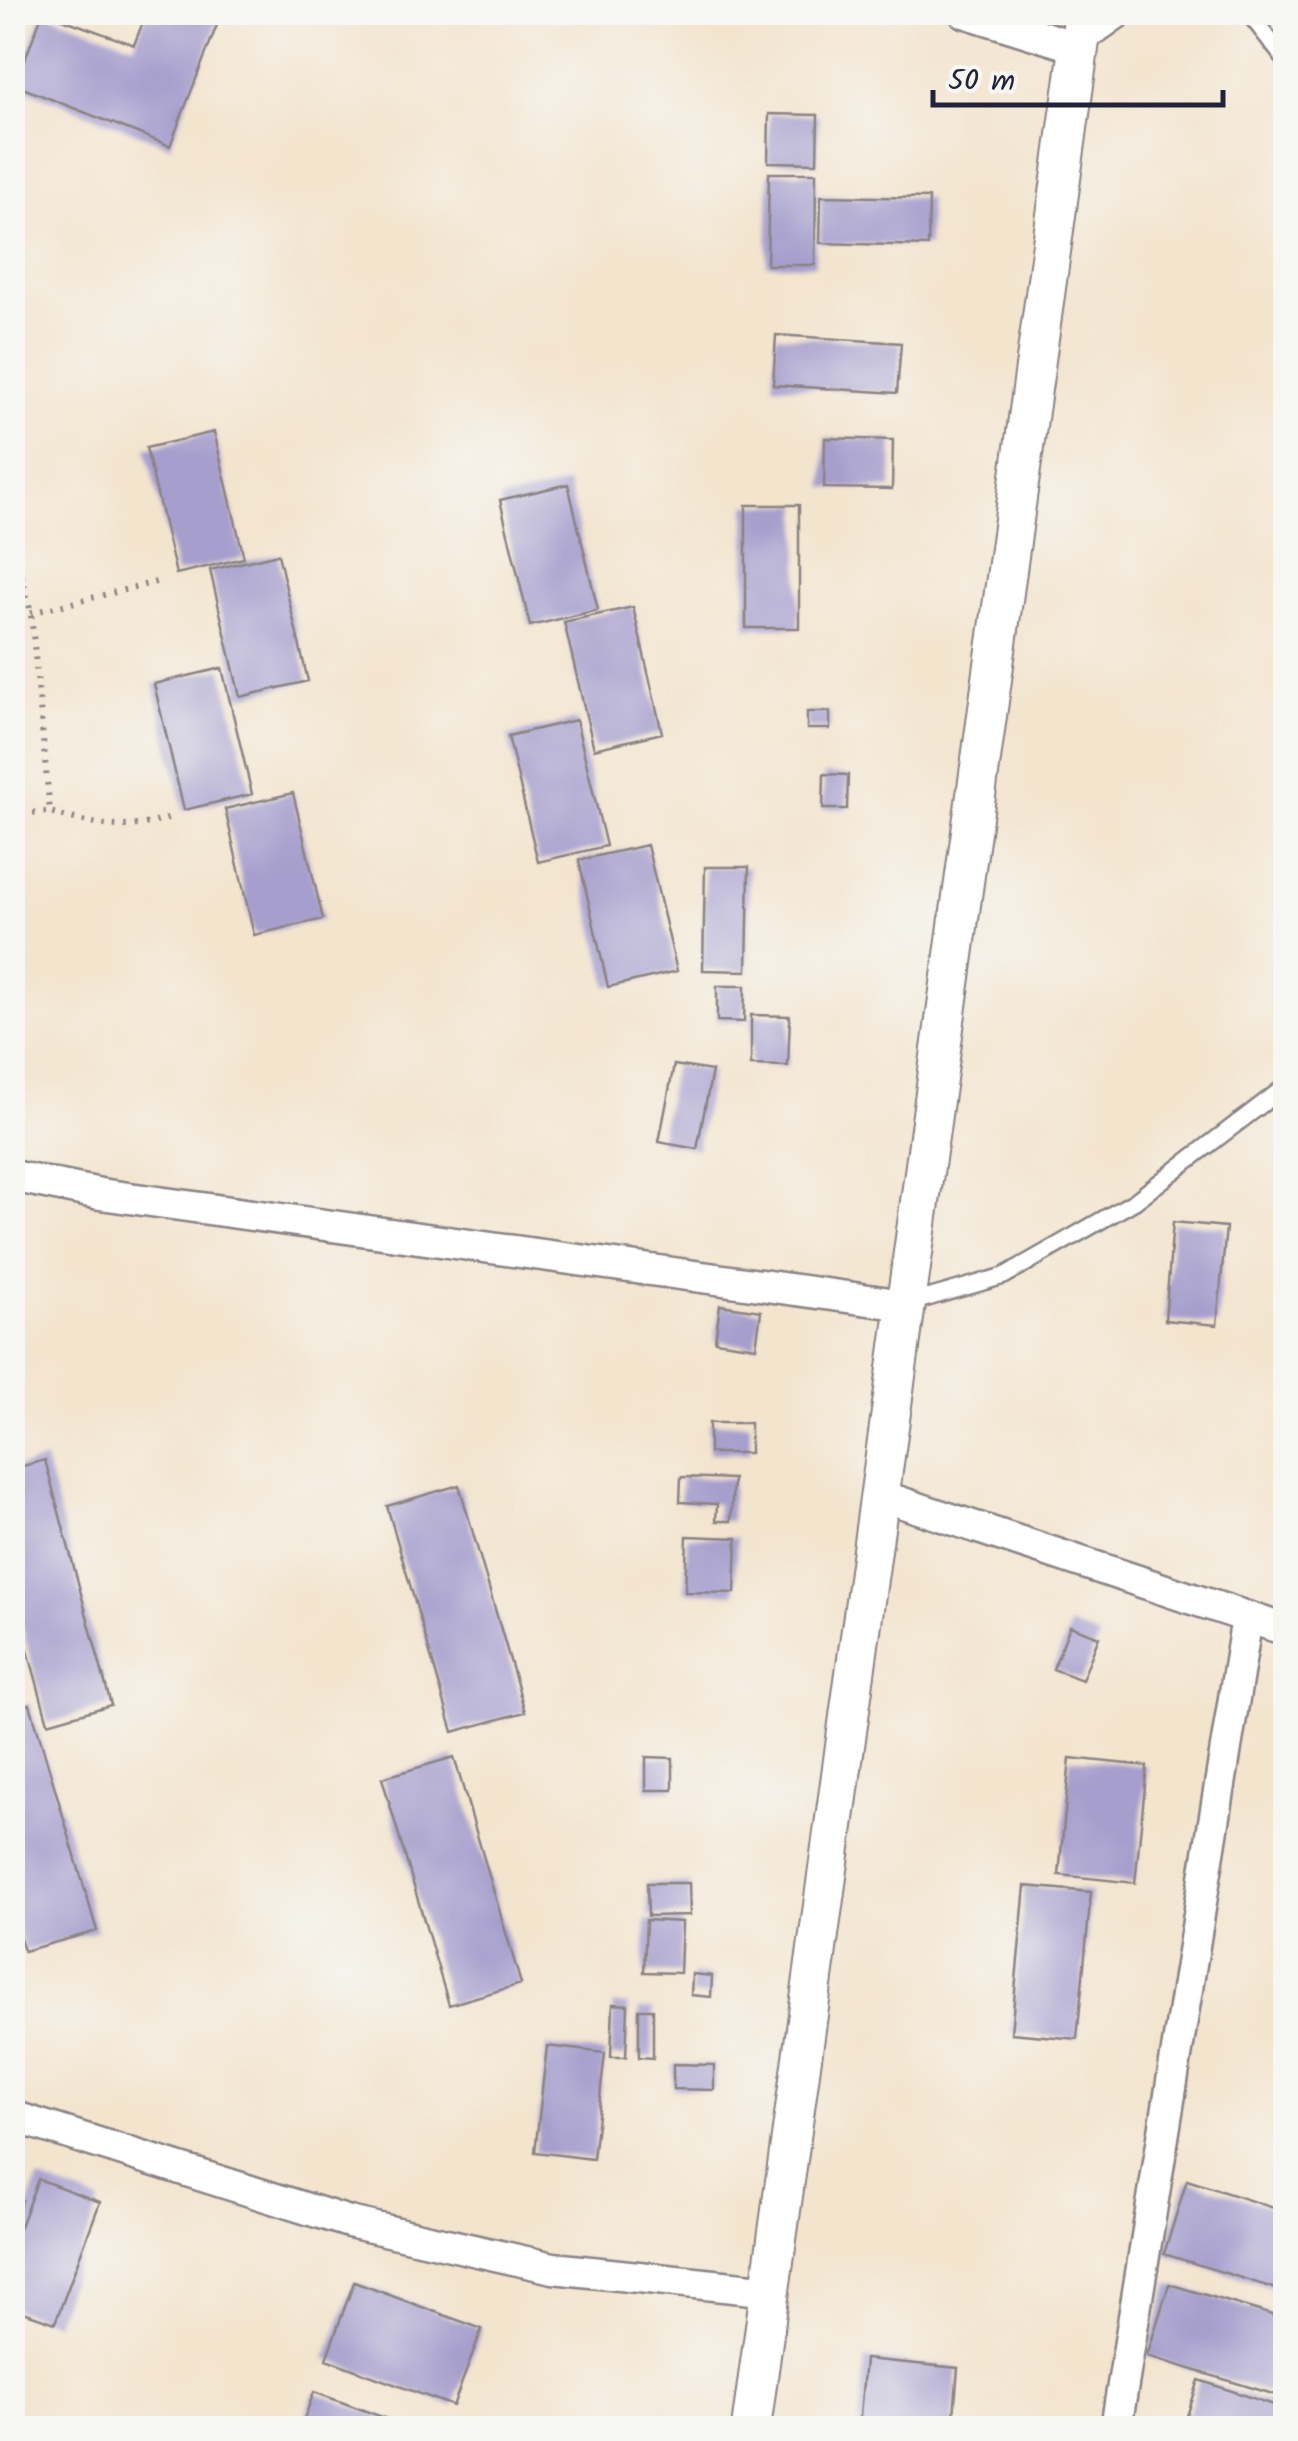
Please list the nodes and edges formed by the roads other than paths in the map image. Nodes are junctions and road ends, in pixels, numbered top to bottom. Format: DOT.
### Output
graph roads {
  1 [pos="964,12"];
  2 [pos="1131,12"];
  3 [pos="1248,12"];
  4 [pos="1082,30"];
  5 [pos="1286,61"];
  6 [pos="1286,1086"];
  7 [pos="12,1176"];
  8 [pos="905,1305"];
  9 [pos="879,1494"];
  10 [pos="1247,1618"];
  11 [pos="1286,1630"];
  12 [pos="12,2116"];
  13 [pos="770,2291"];
  14 [pos="751,2428"];
  15 [pos="1116,2428"];
  1 -- 4 [label="street"];
  2 -- 4 [label="lane"];
  3 -- 5 [label="lane"];
  4 -- 8 [label="street"];
  6 -- 8 [label="lane"];
  7 -- 8 [label="street"];
  8 -- 9 [label="street"];
  9 -- 10 [label="street"];
  9 -- 13 [label="street"];
  10 -- 11 [label="street"];
  10 -- 15 [label="street"];
  12 -- 13 [label="street"];
  13 -- 14 [label="street"];
}
